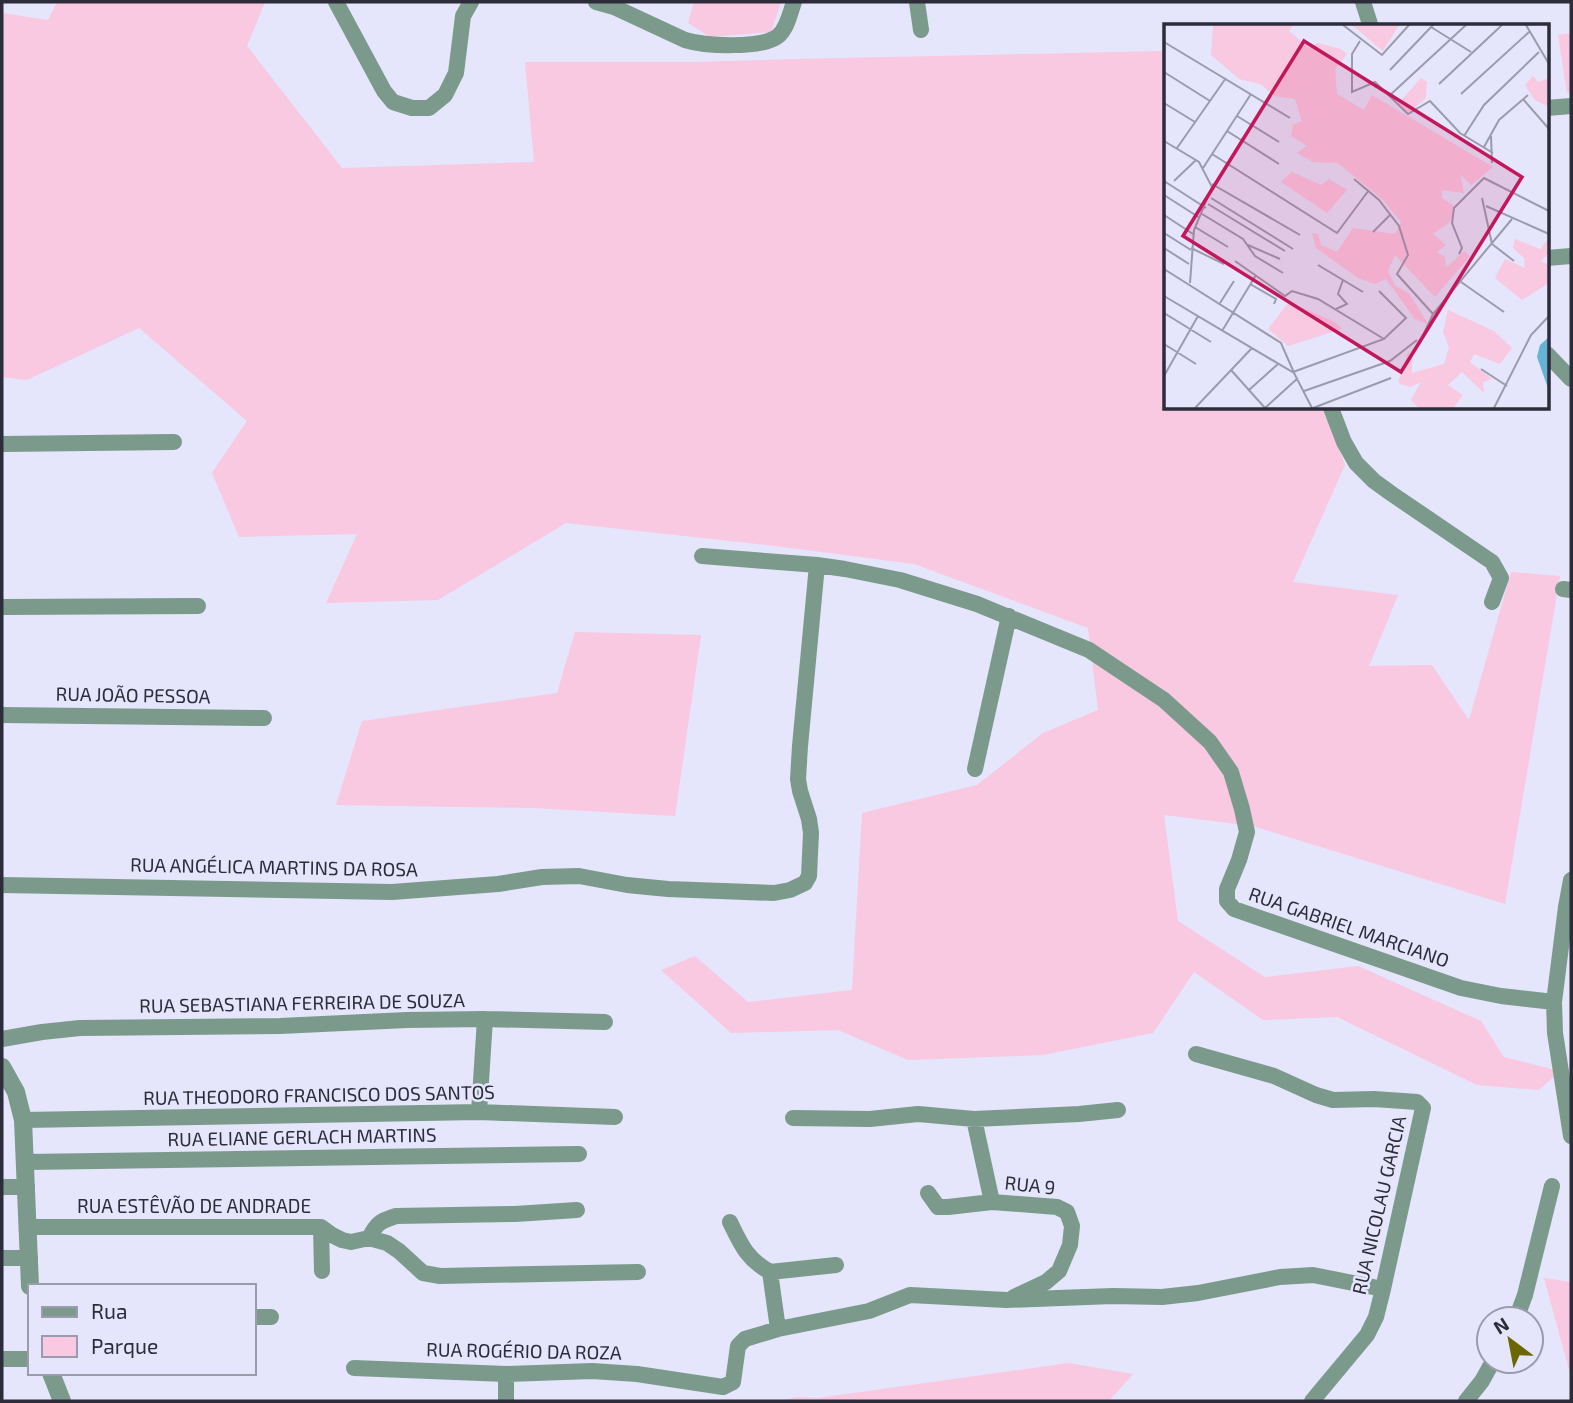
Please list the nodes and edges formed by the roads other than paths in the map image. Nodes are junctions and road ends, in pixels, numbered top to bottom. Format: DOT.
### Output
graph roads {
  1 [pos="336,2"];
  2 [pos="471,2"];
  3 [pos="596,2"];
  4 [pos="794,2"];
  5 [pos="917,2"];
  6 [pos="1363,2"];
  7 [pos="615,4"];
  8 [pos="1370,24"];
  9 [pos="921,30"];
  10 [pos="1571,106"];
  11 [pos="1548,108"];
  12 [pos="1571,256"];
  13 [pos="1548,258"];
  14 [pos="1548,355"];
  15 [pos="1571,379"];
  16 [pos="1332,410"];
  17 [pos="174,442"];
  18 [pos="2,444"];
  19 [pos="702,556"];
  20 [pos="817,565"];
  21 [pos="1492,601"];
  22 [pos="198,606"];
  23 [pos="2,607"];
  24 [pos="1009,615"];
  25 [pos="2,715"];
  26 [pos="264,718"];
  27 [pos="975,769"];
  28 [pos="1571,880"];
  29 [pos="2,885"];
  30 [pos="1554,1002"];
  31 [pos="485,1019"];
  32 [pos="605,1022"];
  33 [pos="2,1039"];
  34 [pos="1196,1054"];
  35 [pos="2,1067"];
  36 [pos="1118,1110"];
  37 [pos="479,1112"];
  38 [pos="615,1117"];
  39 [pos="793,1118"];
  40 [pos="974,1119"];
  41 [pos="23,1120"];
  42 [pos="1571,1136"];
  43 [pos="579,1154"];
  44 [pos="26,1162"];
  45 [pos="1552,1186"];
  46 [pos="2,1187"];
  47 [pos="27,1187"];
  48 [pos="928,1193"];
  49 [pos="992,1202"];
  50 [pos="578,1210"];
  51 [pos="730,1222"];
  52 [pos="27,1227"];
  53 [pos="321,1227"];
  54 [pos="369,1238"];
  55 [pos="2,1258"];
  56 [pos="30,1258"];
  57 [pos="836,1265"];
  58 [pos="323,1271"];
  59 [pos="638,1272"];
  60 [pos="770,1272"];
  61 [pos="30,1284"];
  62 [pos="1383,1289"];
  63 [pos="1006,1300"];
  64 [pos="1521,1305"];
  65 [pos="256,1317"];
  66 [pos="271,1317"];
  67 [pos="778,1329"];
  68 [pos="2,1359"];
  69 [pos="28,1359"];
  70 [pos="354,1368"];
  71 [pos="506,1374"];
  72 [pos="52,1375"];
  73 [pos="1485,1375"];
  74 [pos="62,1401"];
  75 [pos="506,1401"];
  76 [pos="1311,1401"];
  77 [pos="1466,1401"];
  1 -- 2 [label="street"];
  3 -- 7 [label="street"];
  4 -- 7 [label="street"];
  5 -- 9 [label="street"];
  6 -- 8 [label="street"];
  10 -- 11 [label="street"];
  12 -- 13 [label="street"];
  14 -- 15 [label="street"];
  16 -- 21 [label="street"];
  17 -- 18 [label="street"];
  19 -- 20 [label="street, RUA GABRIEL MARCIANO"];
  20 -- 24 [label="street, RUA GABRIEL MARCIANO"];
  20 -- 29 [label="street, RUA ANGÉLICA MARTINS DA ROSA"];
  22 -- 23 [label="street"];
  24 -- 27 [label="street"];
  24 -- 30 [label="street, RUA GABRIEL MARCIANO"];
  25 -- 26 [label="street, RUA JOÃO PESSOA"];
  28 -- 30 [label="street"];
  30 -- 42 [label="street"];
  31 -- 32 [label="street, RUA SEBASTIANA FERREIRA DE SOUZA"];
  31 -- 33 [label="street, RUA SEBASTIANA FERREIRA DE SOUZA"];
  31 -- 37 [label="street"];
  34 -- 62 [label="street, RUA NICOLAU GARCIA"];
  35 -- 41 [label="street"];
  36 -- 40 [label="street"];
  37 -- 38 [label="street, RUA THEODORO FRANCISCO DOS SANTOS"];
  37 -- 41 [label="street, RUA THEODORO FRANCISCO DOS SANTOS"];
  39 -- 40 [label="street"];
  40 -- 49 [label="street, RUA 9"];
  41 -- 44 [label="street"];
  43 -- 44 [label="street, RUA ELIANE GERLACH MARTINS"];
  44 -- 47 [label="street"];
  45 -- 64 [label="street"];
  46 -- 47 [label="street"];
  47 -- 52 [label="street"];
  48 -- 49 [label="street"];
  49 -- 63 [label="street, RUA 9"];
  50 -- 54 [label="street"];
  51 -- 60 [label="street"];
  52 -- 53 [label="street, RUA ESTÊVÃO DE ANDRADE"];
  52 -- 56 [label="street"];
  53 -- 54 [label="street, RUA ESTÊVÃO DE ANDRADE"];
  53 -- 58 [label="street"];
  54 -- 59 [label="street, RUA ESTÊVÃO DE ANDRADE"];
  55 -- 56 [label="street"];
  56 -- 61 [label="street"];
  57 -- 60 [label="street"];
  60 -- 67 [label="street"];
  62 -- 63 [label="street"];
  62 -- 76 [label="street, RUA NICOLAU GARCIA"];
  63 -- 67 [label="street"];
  65 -- 66 [label="street"];
  67 -- 71 [label="street, RUA ROGÉRIO DA ROZA"];
  68 -- 69 [label="street"];
  70 -- 71 [label="street, RUA ROGÉRIO DA ROZA"];
  71 -- 75 [label="street"];
  72 -- 74 [label="street"];
  73 -- 77 [label="street"];
}
